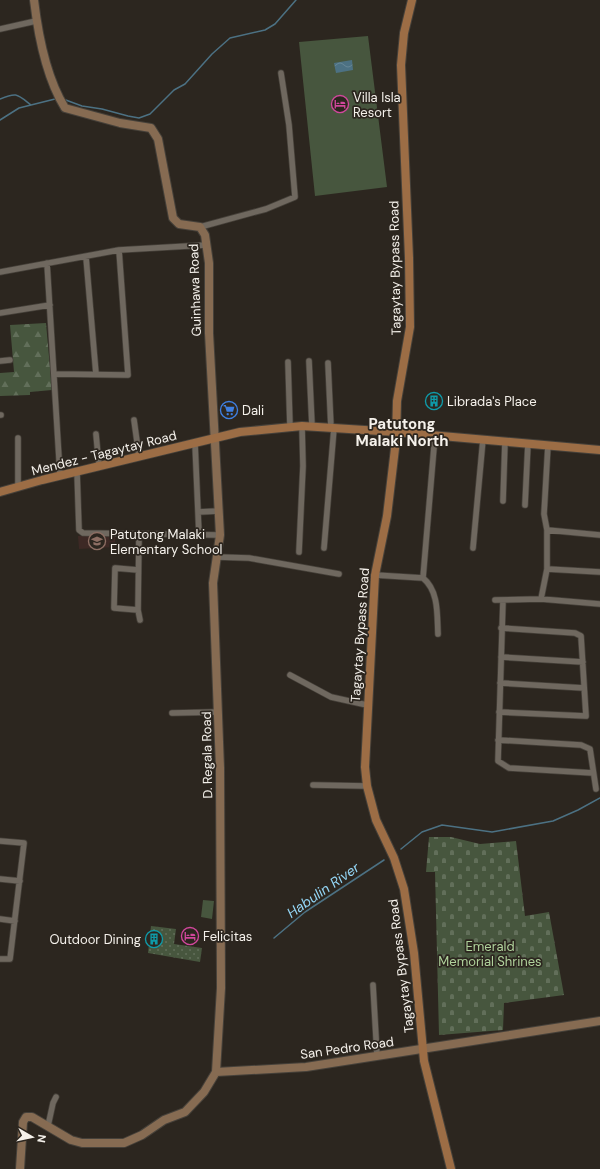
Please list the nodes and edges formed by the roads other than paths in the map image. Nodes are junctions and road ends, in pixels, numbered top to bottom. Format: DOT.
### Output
graph roads {
  1 [pos="34,0"];
  2 [pos="412,0"];
  3 [pos="36,21"];
  4 [pos="0,29"];
  5 [pos="281,73"];
  6 [pos="200,227"];
  7 [pos="206,244"];
  8 [pos="119,250"];
  9 [pos="86,257"];
  10 [pos="47,263"];
  11 [pos="0,272"];
  12 [pos="50,304"];
  13 [pos="0,313"];
  14 [pos="10,360"];
  15 [pos="0,361"];
  16 [pos="288,362"];
  17 [pos="309,362"];
  18 [pos="328,363"];
  19 [pos="55,374"];
  20 [pos="96,374"];
  21 [pos="134,420"];
  22 [pos="302,426"];
  23 [pos="312,426"];
  24 [pos="290,427"];
  25 [pos="332,428"];
  26 [pos="396,432"];
  27 [pos="96,434"];
  28 [pos="435,435"];
  29 [pos="18,438"];
  30 [pos="215,438"];
  31 [pos="483,439"];
  32 [pos="505,441"];
  33 [pos="195,443"];
  34 [pos="528,443"];
  35 [pos="548,445"];
  36 [pos="600,450"];
  37 [pos="139,456"];
  38 [pos="99,466"];
  39 [pos="77,471"];
  40 [pos="60,475"];
  41 [pos="18,487"];
  42 [pos="0,492"];
  43 [pos="503,500"];
  44 [pos="525,505"];
  45 [pos="218,511"];
  46 [pos="198,512"];
  47 [pos="547,530"];
  48 [pos="139,534"];
  49 [pos="198,535"];
  50 [pos="220,535"];
  51 [pos="600,535"];
  52 [pos="324,548"];
  53 [pos="472,548"];
  54 [pos="299,552"];
  55 [pos="217,557"];
  56 [pos="547,569"];
  57 [pos="138,570"];
  58 [pos="600,572"];
  59 [pos="339,574"];
  60 [pos="375,575"];
  61 [pos="423,578"];
  62 [pos="541,599"];
  63 [pos="495,600"];
  64 [pos="503,600"];
  65 [pos="600,604"];
  66 [pos="138,610"];
  67 [pos="140,620"];
  68 [pos="501,628"];
  69 [pos="438,634"];
  70 [pos="501,657"];
  71 [pos="583,662"];
  72 [pos="290,675"];
  73 [pos="500,683"];
  74 [pos="584,688"];
  75 [pos="367,705"];
  76 [pos="218,712"];
  77 [pos="499,712"];
  78 [pos="172,713"];
  79 [pos="498,740"];
  80 [pos="593,773"];
  81 [pos="313,786"];
  82 [pos="367,786"];
  83 [pos="596,789"];
  84 [pos="0,841"];
  85 [pos="0,879"];
  86 [pos="20,881"];
  87 [pos="0,919"];
  88 [pos="15,920"];
  89 [pos="0,958"];
  90 [pos="373,985"];
  91 [pos="600,1021"];
  92 [pos="422,1050"];
  93 [pos="377,1055"];
  94 [pos="216,1072"];
  95 [pos="56,1098"];
  96 [pos="48,1126"];
  97 [pos="20,1169"];
  98 [pos="451,1169"];
  1 -- 3 [label="street, Guinhawa Road"];
  2 -- 26 [label="main road, Tagaytay Bypass Road"];
  3 -- 4 [label="street"];
  3 -- 6 [label="street, Guinhawa Road"];
  5 -- 6 [label="street"];
  6 -- 7 [label="street, Guinhawa Road"];
  7 -- 8 [label="street"];
  7 -- 30 [label="street, Guinhawa Road"];
  8 -- 9 [label="street"];
  8 -- 20 [label="street"];
  9 -- 10 [label="street"];
  9 -- 20 [label="street"];
  10 -- 11 [label="street"];
  10 -- 12 [label="street"];
  12 -- 13 [label="street"];
  12 -- 19 [label="street"];
  14 -- 15 [label="street"];
  16 -- 24 [label="street"];
  17 -- 23 [label="street"];
  18 -- 25 [label="street"];
  19 -- 20 [label="street"];
  19 -- 40 [label="street"];
  21 -- 37 [label="street"];
  22 -- 23 [label="main road, Mendez - Tagaytay Road"];
  22 -- 24 [label="main road, Mendez - Tagaytay Road"];
  22 -- 54 [label="street"];
  23 -- 25 [label="main road, Mendez - Tagaytay Road"];
  24 -- 30 [label="main road, Mendez - Tagaytay Road"];
  25 -- 26 [label="main road, Mendez - Tagaytay Road"];
  25 -- 52 [label="street"];
  26 -- 28 [label="main road, Mendez - Tagaytay Road"];
  26 -- 60 [label="main road, Tagaytay Bypass Road"];
  27 -- 38 [label="street"];
  28 -- 31 [label="main road, Mendez - Tagaytay Road"];
  28 -- 61 [label="street"];
  29 -- 41 [label="street"];
  30 -- 33 [label="main road, Mendez - Tagaytay Road"];
  30 -- 45 [label="street, D. Regala Road"];
  31 -- 32 [label="main road, Mendez - Tagaytay Road"];
  31 -- 53 [label="street"];
  32 -- 34 [label="main road, Mendez - Tagaytay Road"];
  32 -- 43 [label="street"];
  33 -- 37 [label="main road, Mendez - Tagaytay Road"];
  33 -- 46 [label="street"];
  34 -- 35 [label="main road, Mendez - Tagaytay Road"];
  34 -- 44 [label="street"];
  35 -- 36 [label="main road, Mendez - Tagaytay Road"];
  35 -- 47 [label="street"];
  37 -- 38 [label="main road, Mendez - Tagaytay Road"];
  38 -- 39 [label="main road, Mendez - Tagaytay Road"];
  39 -- 40 [label="main road, Mendez - Tagaytay Road"];
  39 -- 48 [label="street"];
  40 -- 41 [label="main road, Mendez - Tagaytay Road"];
  41 -- 42 [label="main road, Mendez - Tagaytay Road"];
  45 -- 46 [label="street"];
  45 -- 50 [label="street, D. Regala Road"];
  46 -- 49 [label="street"];
  47 -- 51 [label="street"];
  47 -- 56 [label="street"];
  48 -- 49 [label="street"];
  48 -- 57 [label="street"];
  49 -- 50 [label="street"];
  50 -- 55 [label="street, D. Regala Road"];
  55 -- 59 [label="street"];
  55 -- 76 [label="street, D. Regala Road"];
  56 -- 58 [label="street"];
  56 -- 62 [label="street"];
  57 -- 66 [label="street"];
  57 -- 66 [label="street"];
  60 -- 61 [label="street"];
  60 -- 75 [label="main road, Tagaytay Bypass Road"];
  61 -- 69 [label="street"];
  62 -- 64 [label="street"];
  62 -- 65 [label="street"];
  63 -- 64 [label="street"];
  64 -- 68 [label="street"];
  66 -- 67 [label="street"];
  68 -- 70 [label="street"];
  68 -- 71 [label="street"];
  70 -- 71 [label="street"];
  70 -- 73 [label="street"];
  71 -- 74 [label="street"];
  72 -- 75 [label="street"];
  73 -- 74 [label="street"];
  73 -- 77 [label="street"];
  74 -- 77 [label="street"];
  75 -- 82 [label="main road, Tagaytay Bypass Road"];
  76 -- 78 [label="street"];
  76 -- 94 [label="street, D. Regala Road"];
  77 -- 79 [label="street"];
  79 -- 80 [label="street"];
  79 -- 80 [label="street"];
  80 -- 83 [label="street"];
  81 -- 82 [label="street"];
  82 -- 92 [label="main road, Tagaytay Bypass Road"];
  84 -- 86 [label="street"];
  85 -- 86 [label="street"];
  86 -- 88 [label="street"];
  87 -- 88 [label="street"];
  88 -- 89 [label="street"];
  90 -- 93 [label="street"];
  91 -- 92 [label="street, San Pedro Road"];
  92 -- 93 [label="street, San Pedro Road"];
  92 -- 98 [label="main road, Tagaytay Bypass Road"];
  93 -- 94 [label="street, San Pedro Road"];
  94 -- 96 [label="street"];
  95 -- 96 [label="street"];
  96 -- 97 [label="street"];
}
